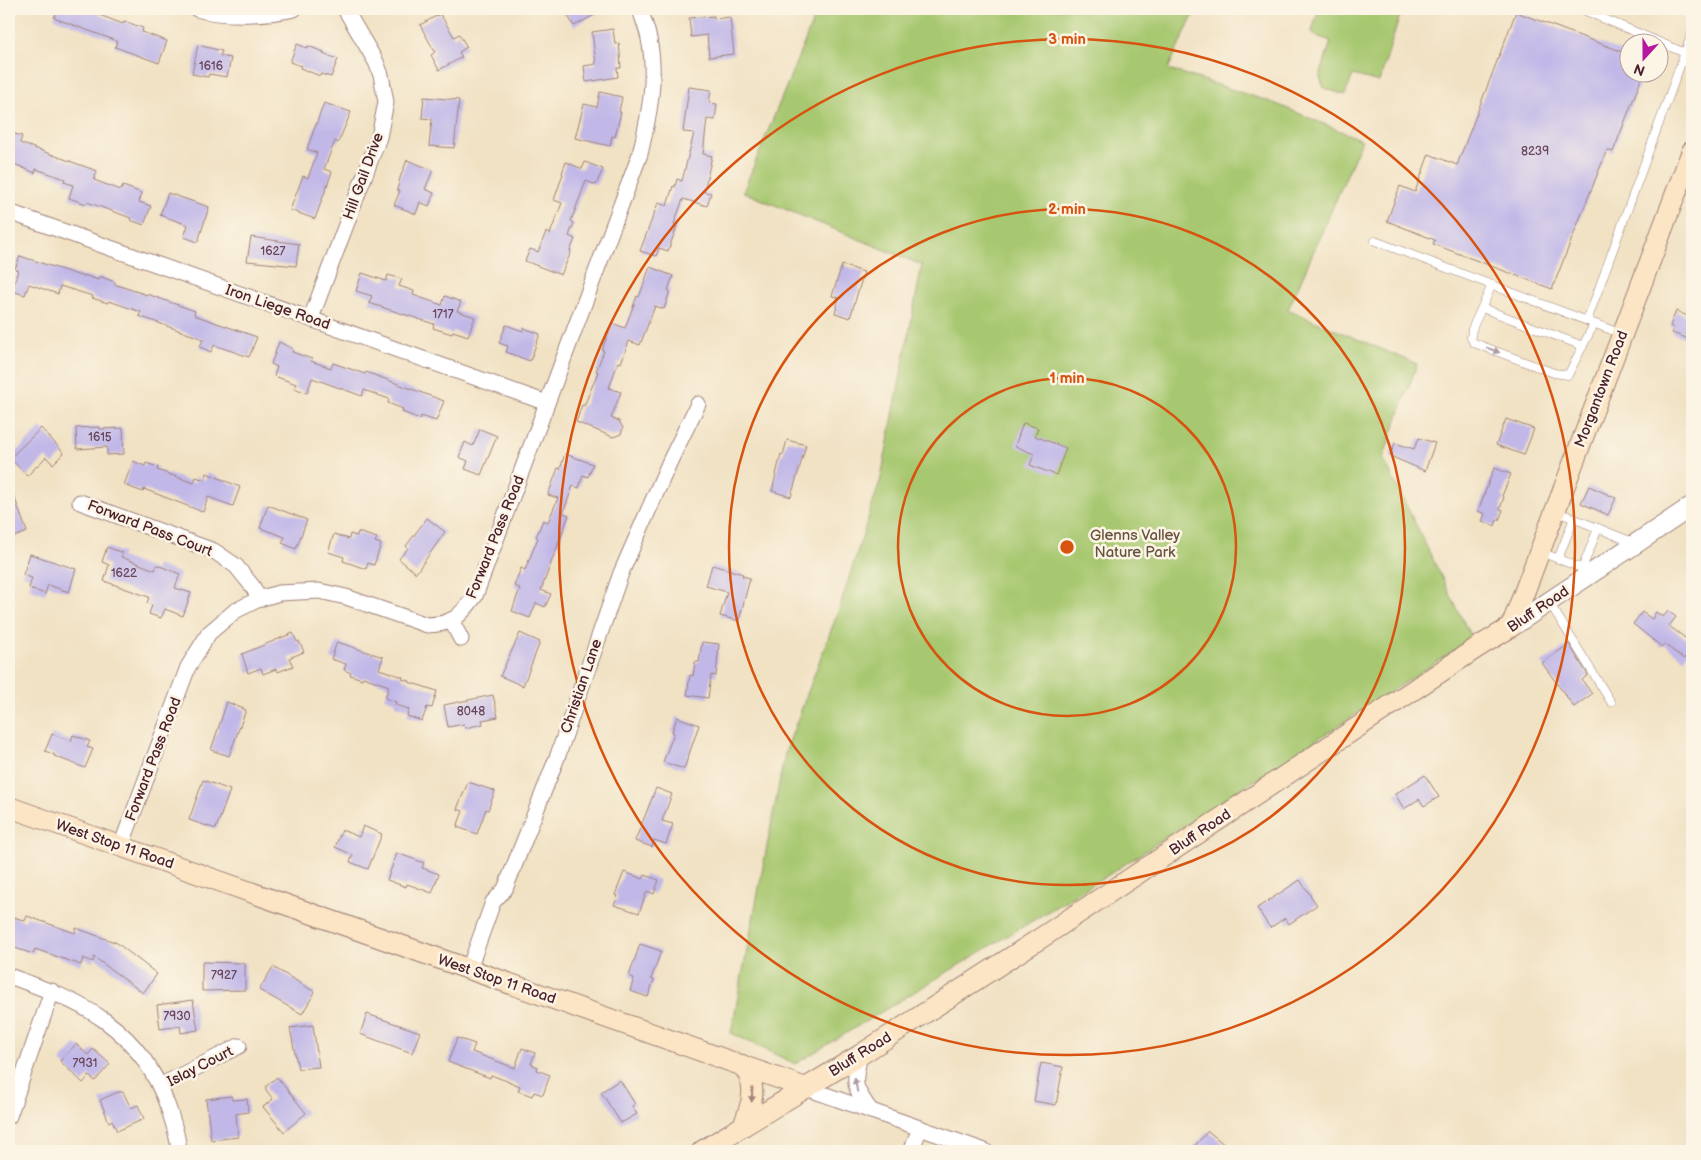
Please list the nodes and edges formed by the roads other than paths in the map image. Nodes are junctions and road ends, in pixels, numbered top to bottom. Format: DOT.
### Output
graph roads {
  1 [pos="197,9"];
  2 [pos="294,9"];
  3 [pos="345,9"];
  4 [pos="640,9"];
  5 [pos="1581,9"];
  6 [pos="1692,33"];
  7 [pos="1689,54"];
  8 [pos="1692,151"];
  9 [pos="9,212"];
  10 [pos="1375,241"];
  11 [pos="1492,285"];
  12 [pos="1482,308"];
  13 [pos="311,318"];
  14 [pos="1590,322"];
  15 [pos="1622,334"];
  16 [pos="1584,346"];
  17 [pos="547,403"];
  18 [pos="698,404"];
  19 [pos="80,502"];
  20 [pos="1692,506"];
  21 [pos="1555,511"];
  22 [pos="1574,518"];
  23 [pos="1598,528"];
  24 [pos="1637,543"];
  25 [pos="1549,555"];
  26 [pos="1587,571"];
  27 [pos="259,599"];
  28 [pos="1549,602"];
  29 [pos="451,620"];
  30 [pos="1512,628"];
  31 [pos="461,639"];
  32 [pos="1612,702"];
  33 [pos="9,808"];
  34 [pos="121,846"];
  35 [pos="469,969"];
  36 [pos="9,976"];
  37 [pos="52,992"];
  38 [pos="239,1046"];
  39 [pos="860,1055"];
  40 [pos="742,1065"];
  41 [pos="160,1086"];
  42 [pos="806,1088"];
  43 [pos="871,1111"];
  44 [pos="9,1116"];
  45 [pos="743,1126"];
  46 [pos="920,1128"];
  47 [pos="179,1151"];
  48 [pos="702,1151"];
  49 [pos="911,1151"];
  50 [pos="985,1151"];
  1 -- 2 [label="street"];
  3 -- 13 [label="street, Hill Gail Drive"];
  4 -- 17 [label="street, Forward Pass Road"];
  5 -- 7 [label="lane"];
  6 -- 7 [label="lane"];
  7 -- 14 [label="lane"];
  8 -- 15 [label="main road, Morgantown Road"];
  9 -- 13 [label="street, Iron Liege Road"];
  10 -- 11 [label="lane"];
  11 -- 12 [label="lane"];
  11 -- 14 [label="lane"];
  12 -- 16 [label="lane"];
  12 -- 16 [label="lane, one-way"];
  13 -- 17 [label="street, Iron Liege Road"];
  14 -- 15 [label="lane"];
  14 -- 16 [label="lane"];
  15 -- 21 [label="main road, Morgantown Road"];
  17 -- 29 [label="street, Forward Pass Road"];
  18 -- 35 [label="street, Christian Lane"];
  19 -- 27 [label="street, Forward Pass Court"];
  20 -- 24 [label="street, Bluff Road"];
  21 -- 22 [label="lane"];
  21 -- 25 [label="main road, Morgantown Road"];
  22 -- 23 [label="lane"];
  22 -- 25 [label="lane"];
  23 -- 24 [label="lane"];
  23 -- 26 [label="lane"];
  24 -- 26 [label="street, Bluff Road"];
  25 -- 26 [label="lane"];
  25 -- 30 [label="main road, Morgantown Road"];
  26 -- 28 [label="street, Bluff Road"];
  27 -- 29 [label="street, Forward Pass Road"];
  27 -- 34 [label="street, Forward Pass Road"];
  28 -- 30 [label="street, Bluff Road"];
  28 -- 32 [label="lane"];
  29 -- 31 [label="street"];
  30 -- 39 [label="main road, Bluff Road"];
  33 -- 34 [label="main road, West Stop 11 Road"];
  34 -- 35 [label="main road, West Stop 11 Road"];
  35 -- 40 [label="main road, West Stop 11 Road"];
  36 -- 37 [label="street"];
  37 -- 41 [label="street"];
  37 -- 44 [label="street"];
  38 -- 41 [label="street, Islay Court"];
  39 -- 42 [label="main road, Bluff Road"];
  43 -- 39 [label="street, one-way"];
  40 -- 42 [label="main road, West Stop 11 Road"];
  40 -- 45 [label="main road, one-way"];
  41 -- 47 [label="street"];
  42 -- 43 [label="street, West Stop 11 Road"];
  42 -- 45 [label="main road, Bluff Road"];
  43 -- 46 [label="street, West Stop 11 Road"];
  45 -- 48 [label="main road, Bluff Road"];
  46 -- 49 [label="street"];
  46 -- 50 [label="street, West Stop 11 Road"];
}
